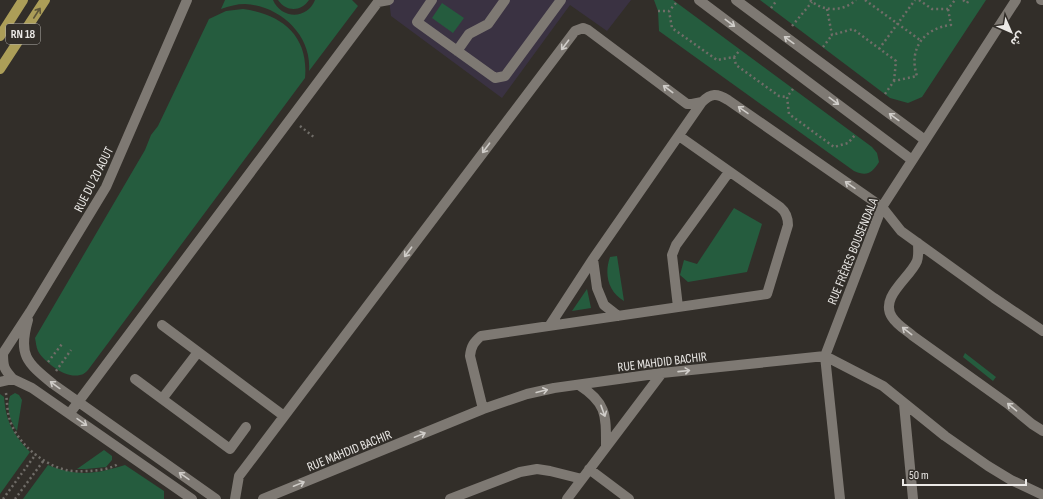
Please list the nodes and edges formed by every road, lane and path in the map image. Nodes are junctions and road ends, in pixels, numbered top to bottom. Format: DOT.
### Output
graph roads {
  1 [pos="23,0"];
  2 [pos="45,0"];
  3 [pos="187,0"];
  4 [pos="389,0"];
  5 [pos="505,0"];
  6 [pos="561,0"];
  7 [pos="699,0"];
  8 [pos="736,0"];
  9 [pos="777,0"];
  10 [pos="856,0"];
  11 [pos="865,0"];
  12 [pos="915,0"];
  13 [pos="920,0"];
  14 [pos="955,0"];
  15 [pos="963,0"];
  16 [pos="968,0"];
  17 [pos="1016,0"];
  18 [pos="811,1"];
  19 [pos="427,3"];
  20 [pos="676,3"];
  21 [pos="771,8"];
  22 [pos="827,8"];
  23 [pos="948,9"];
  24 [pos="658,11"];
  25 [pos="670,11"];
  26 [pos="898,23"];
  27 [pos="793,25"];
  28 [pos="832,35"];
  29 [pos="0,36"];
  30 [pos="920,40"];
  31 [pos="823,47"];
  32 [pos="879,49"];
  33 [pos="740,50"];
  34 [pos="457,51"];
  35 [pos="734,57"];
  36 [pos="0,69"];
  37 [pos="894,81"];
  38 [pos="793,89"];
  39 [pos="885,94"];
  40 [pos="787,97"];
  41 [pos="702,102"];
  42 [pos="291,119"];
  43 [pos="855,135"];
  44 [pos="679,136"];
  45 [pos="315,138"];
  46 [pos="925,140"];
  47 [pos="912,160"];
  48 [pos="729,172"];
  49 [pos="882,207"];
  50 [pos="918,243"];
  51 [pos="593,259"];
  52 [pos="678,307"];
  53 [pos="30,312"];
  54 [pos="618,316"];
  55 [pos="162,325"];
  56 [pos="550,325"];
  57 [pos="1043,331"];
  58 [pos="62,344"];
  59 [pos="71,350"];
  60 [pos="198,352"];
  61 [pos="2,356"];
  62 [pos="824,356"];
  63 [pos="48,362"];
  64 [pos="58,369"];
  65 [pos="662,373"];
  66 [pos="135,379"];
  67 [pos="7,380"];
  68 [pos="579,385"];
  69 [pos="162,399"];
  70 [pos="78,401"];
  71 [pos="904,404"];
  72 [pos="484,409"];
  73 [pos="70,413"];
  74 [pos="284,416"];
  75 [pos="246,427"];
  76 [pos="1043,431"];
  77 [pos="606,447"];
  78 [pos="36,454"];
  79 [pos="128,454"];
  80 [pos="44,460"];
  81 [pos="589,469"];
  82 [pos="582,479"];
  83 [pos="482,487"];
  84 [pos="1043,495"];
  85 [pos="3,499"];
  86 [pos="15,499"];
  87 [pos="192,499"];
  88 [pos="216,499"];
  89 [pos="235,499"];
  90 [pos="263,499"];
  91 [pos="450,499"];
  92 [pos="472,499"];
  93 [pos="567,499"];
  94 [pos="629,499"];
  95 [pos="840,499"];
  96 [pos="913,499"];
  1 -- 29 [label="main road, RN 18"];
  36 -- 2 [label="main road, RN 18, one-way"];
  3 -- 53 [label="street, RUE DU 20 AOUT"];
  4 -- 42 [label="street"];
  5 -- 34 [label="street"];
  6 -- 34 [label="street"];
  7 -- 47 [label="street, one-way"];
  46 -- 8 [label="street, one-way"];
  9 -- 21 [label="path"];
  10 -- 22 [label="path"];
  11 -- 26 [label="path"];
  12 -- 26 [label="path"];
  13 -- 23 [label="path"];
  14 -- 23 [label="path"];
  15 -- 16 [label="path"];
  17 -- 46 [label="street, RUE FRÈRES BOUSENDALA"];
  18 -- 22 [label="path"];
  18 -- 27 [label="path"];
  19 -- 34 [label="street"];
  20 -- 25 [label="path"];
  22 -- 28 [label="path"];
  23 -- 30 [label="path"];
  24 -- 25 [label="path"];
  25 -- 35 [label="path"];
  26 -- 30 [label="path"];
  26 -- 32 [label="path"];
  28 -- 31 [label="path"];
  28 -- 32 [label="path"];
  30 -- 37 [label="path"];
  32 -- 37 [label="path"];
  33 -- 35 [label="path"];
  35 -- 40 [label="path"];
  37 -- 39 [label="path"];
  38 -- 40 [label="path"];
  40 -- 43 [label="path"];
  41 -- 44 [label="street"];
  49 -- 41 [label="street, one-way"];
  41 -- 74 [label="street, one-way"];
  42 -- 45 [label="path"];
  42 -- 70 [label="street"];
  44 -- 48 [label="street"];
  44 -- 51 [label="street"];
  46 -- 47 [label="street, RUE FRÈRES BOUSENDALA"];
  47 -- 49 [label="street, RUE FRÈRES BOUSENDALA"];
  48 -- 52 [label="street"];
  48 -- 52 [label="street"];
  49 -- 50 [label="street"];
  49 -- 62 [label="street, RUE FRÈRES BOUSENDALA"];
  50 -- 57 [label="street"];
  76 -- 50 [label="street, one-way"];
  51 -- 54 [label="street"];
  51 -- 56 [label="street"];
  52 -- 54 [label="street"];
  53 -- 61 [label="street, RUE DU 20 AOUT"];
  70 -- 53 [label="street, one-way"];
  54 -- 56 [label="street"];
  55 -- 60 [label="street"];
  56 -- 72 [label="street"];
  58 -- 63 [label="path"];
  59 -- 64 [label="path"];
  60 -- 69 [label="street"];
  60 -- 74 [label="street"];
  61 -- 67 [label="street"];
  65 -- 62 [label="street, RUE MAHDID BACHIR, one-way"];
  62 -- 71 [label="street"];
  62 -- 95 [label="street, RUE FRÈRES BOUSENDALA"];
  65 -- 68 [label="street, RUE MAHDID BACHIR"];
  65 -- 77 [label="street"];
  66 -- 69 [label="street"];
  67 -- 73 [label="street"];
  67 -- 78 [label="path"];
  72 -- 68 [label="street, RUE MAHDID BACHIR, one-way"];
  68 -- 77 [label="street, one-way"];
  69 -- 75 [label="street"];
  70 -- 73 [label="street"];
  88 -- 70 [label="street, one-way"];
  71 -- 84 [label="street"];
  71 -- 96 [label="street"];
  90 -- 72 [label="street, RUE MAHDID BACHIR, one-way"];
  73 -- 79 [label="street, one-way"];
  74 -- 89 [label="street"];
  77 -- 81 [label="street"];
  78 -- 80 [label="path"];
  78 -- 85 [label="path"];
  79 -- 80 [label="path"];
  79 -- 87 [label="street"];
  80 -- 86 [label="path"];
  81 -- 82 [label="street"];
  81 -- 94 [label="street"];
  82 -- 83 [label="street"];
  82 -- 93 [label="street"];
  83 -- 91 [label="street"];
  83 -- 92 [label="street"];
}
